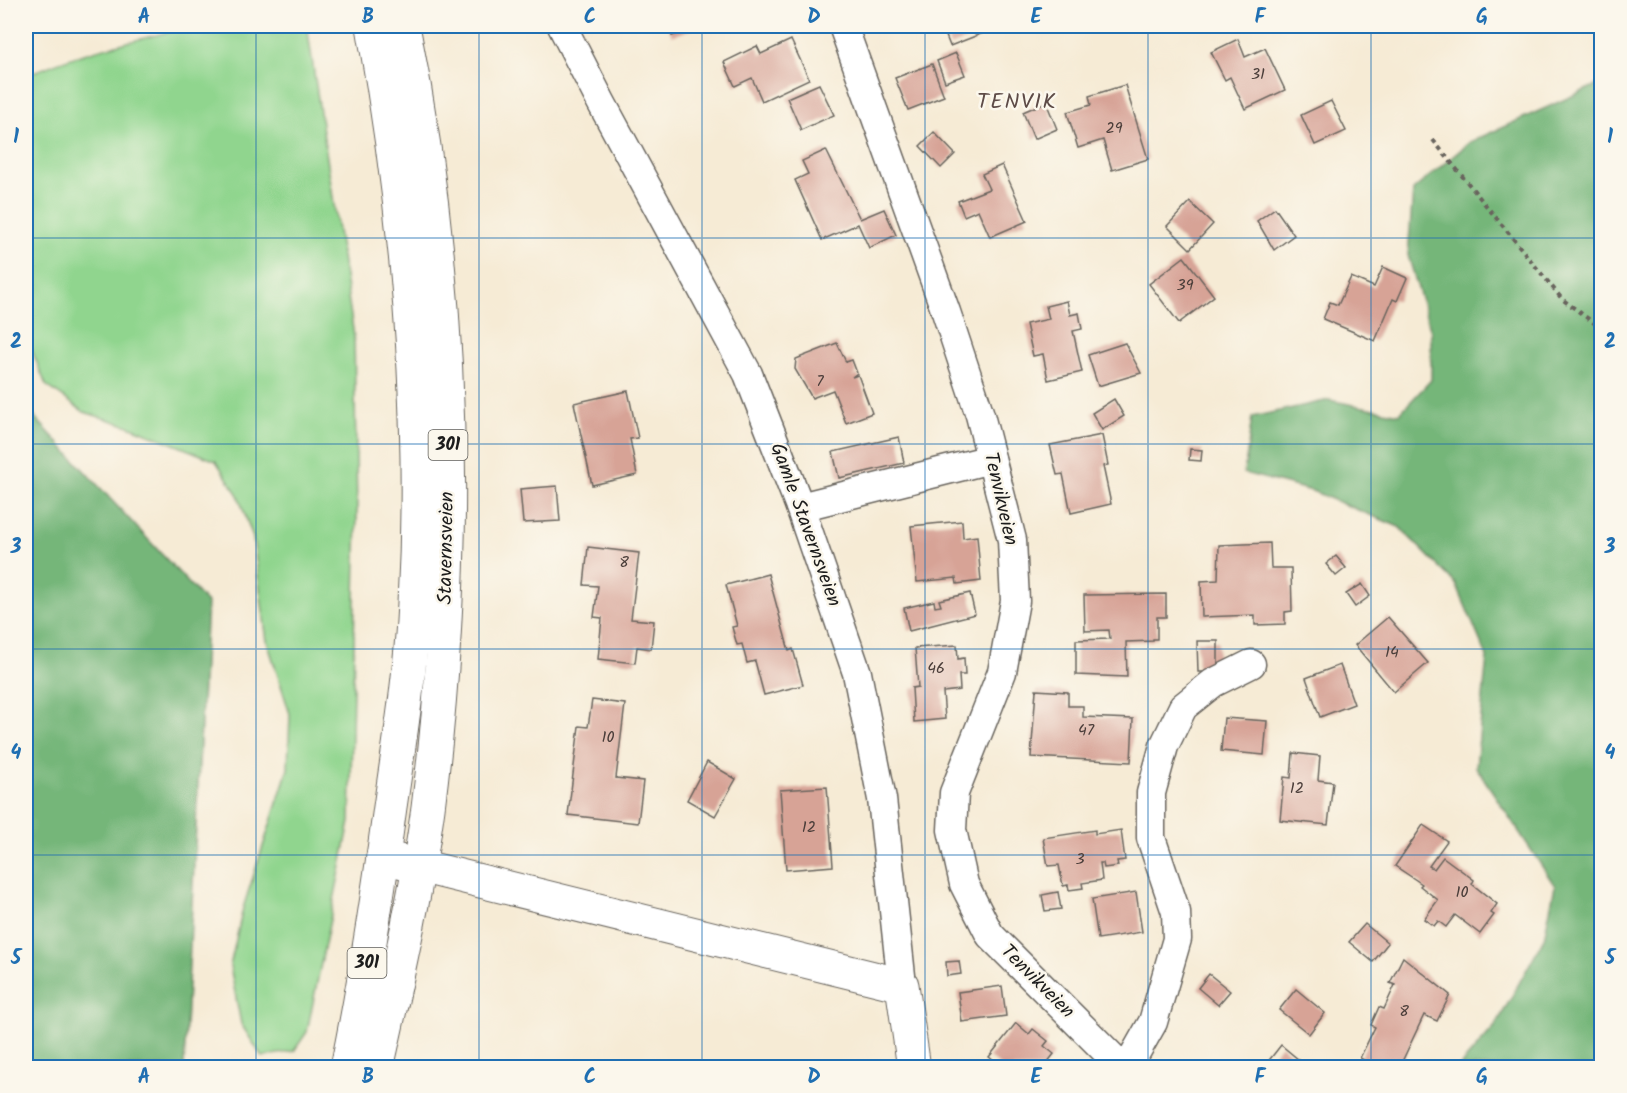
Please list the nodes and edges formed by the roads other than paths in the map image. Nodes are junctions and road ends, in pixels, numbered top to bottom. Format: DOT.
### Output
graph roads {
  1 [pos="373,26"];
  2 [pos="403,26"];
  3 [pos="562,26"];
  4 [pos="843,26"];
  5 [pos="991,459"];
  6 [pos="801,507"];
  7 [pos="1251,664"];
  8 [pos="383,857"];
  9 [pos="418,865"];
  10 [pos="902,985"];
  11 [pos="347,1068"];
  12 [pos="377,1068"];
  13 [pos="914,1068"];
  14 [pos="1125,1068"];
  1 -- 8 [label="main road, Stavernsveien / 301"];
  2 -- 9 [label="main road, Stavernsveien / 301"];
  3 -- 6 [label="street, Gamle Stavernsveien"];
  4 -- 5 [label="street, Tenvikveien"];
  5 -- 6 [label="street"];
  5 -- 14 [label="street, Tenvikveien"];
  6 -- 10 [label="street, Gamle Stavernsveien"];
  7 -- 14 [label="street"];
  8 -- 9 [label="main road"];
  8 -- 11 [label="main road, Stavernsveien / 301"];
  9 -- 10 [label="main road"];
  9 -- 12 [label="main road, Stavernsveien / 301"];
  10 -- 13 [label="main road, Gamle Stavernsveien"];
}
